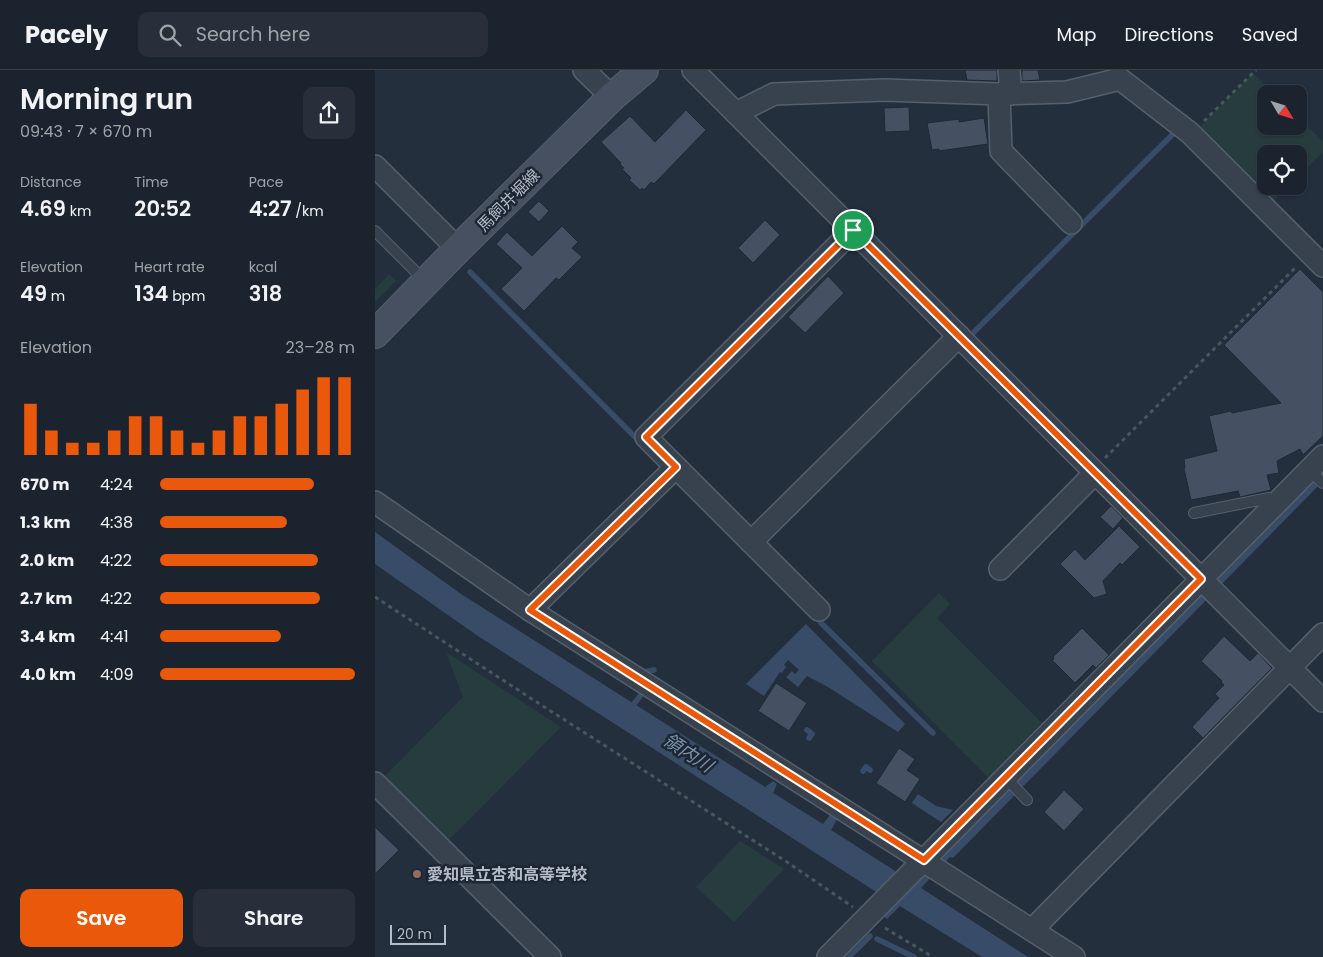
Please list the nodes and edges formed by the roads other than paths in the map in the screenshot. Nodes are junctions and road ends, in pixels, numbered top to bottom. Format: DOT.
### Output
graph roads {
  1 [pos="584,70"];
  2 [pos="644,70"];
  3 [pos="693,70"];
  4 [pos="1009,70"];
  5 [pos="1005,94"];
  6 [pos="613,97"];
  7 [pos="736,113"];
  8 [pos="375,166"];
  9 [pos="1071,223"];
  10 [pos="853,230"];
  11 [pos="375,231"];
  12 [pos="458,249"];
  13 [pos="1316,260"];
  14 [pos="426,281"];
  15 [pos="375,334"];
  16 [pos="959,336"];
  17 [pos="676,467"];
  18 [pos="1317,471"];
  19 [pos="1094,472"];
  20 [pos="375,502"];
  21 [pos="1275,505"];
  22 [pos="1194,513"];
  23 [pos="751,542"];
  24 [pos="1000,569"];
  25 [pos="1207,586"];
  26 [pos="530,610"];
  27 [pos="819,610"];
  28 [pos="1323,634"];
  29 [pos="1290,668"];
  30 [pos="1323,701"];
  31 [pos="375,783"];
  32 [pos="1011,784"];
  33 [pos="1027,800"];
  34 [pos="923,861"];
  35 [pos="1032,930"];
  36 [pos="550,957"];
  37 [pos="828,957"];
  38 [pos="1074,957"];
  1 -- 6 [label="street"];
  2 -- 6 [label="main road, 馬飼井堀線"];
  3 -- 7 [label="street"];
  4 -- 5 [label="street"];
  5 -- 7 [label="street"];
  5 -- 9 [label="street"];
  5 -- 13 [label="street"];
  6 -- 12 [label="main road, 馬飼井堀線"];
  7 -- 10 [label="street"];
  8 -- 12 [label="street"];
  10 -- 16 [label="street"];
  10 -- 17 [label="street"];
  11 -- 14 [label="lane"];
  12 -- 14 [label="main road, 馬飼井堀線"];
  14 -- 15 [label="main road, 馬飼井堀線"];
  16 -- 19 [label="street"];
  16 -- 23 [label="street"];
  17 -- 23 [label="street"];
  17 -- 26 [label="street"];
  18 -- 21 [label="street"];
  19 -- 24 [label="street"];
  19 -- 25 [label="street"];
  20 -- 26 [label="street"];
  21 -- 22 [label="lane"];
  21 -- 25 [label="street"];
  23 -- 27 [label="street"];
  25 -- 29 [label="street"];
  25 -- 32 [label="street"];
  26 -- 34 [label="street"];
  28 -- 29 [label="street"];
  29 -- 30 [label="street"];
  29 -- 35 [label="street"];
  31 -- 36 [label="street"];
  32 -- 33 [label="lane"];
  32 -- 34 [label="street"];
  34 -- 35 [label="street"];
  34 -- 37 [label="street"];
  35 -- 38 [label="street"];
}
